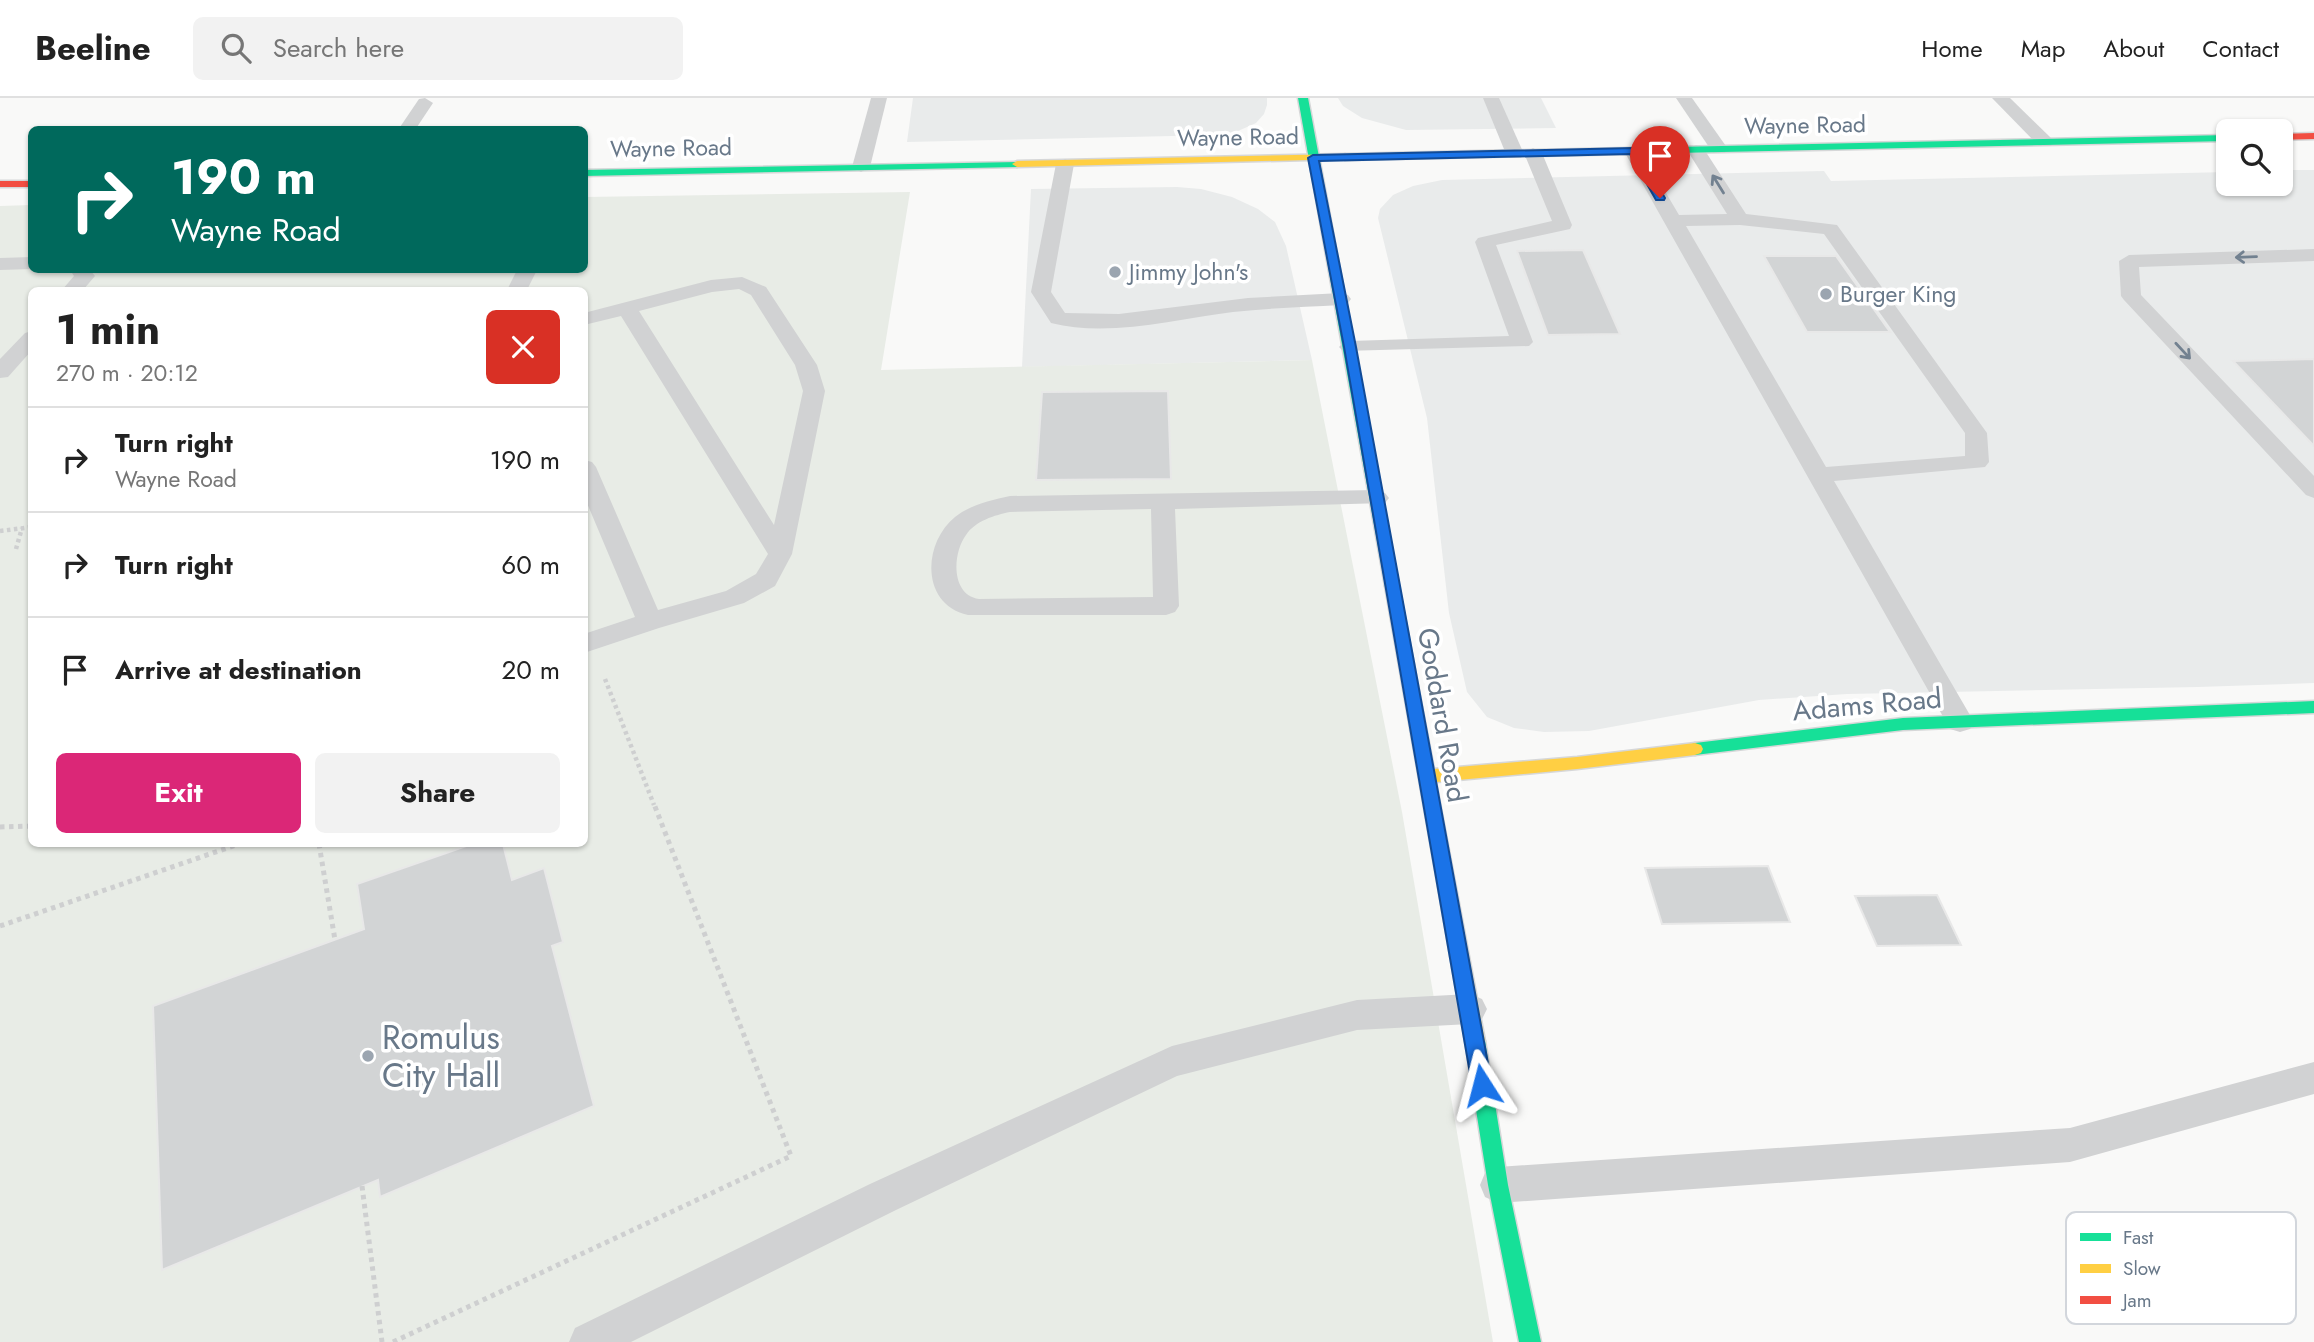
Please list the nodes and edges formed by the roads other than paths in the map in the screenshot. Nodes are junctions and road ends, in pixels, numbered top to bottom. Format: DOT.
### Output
graph roads {
  1 [pos="879,98"];
  2 [pos="1303,98"];
  3 [pos="1491,98"];
  4 [pos="1684,98"];
  5 [pos="2000,98"];
  6 [pos="425,103"];
  7 [pos="409,126"];
  8 [pos="2314,136"];
  9 [pos="2293,137"];
  10 [pos="2216,138"];
  11 [pos="2045,142"];
  12 [pos="1718,149"];
  13 [pos="1696,150"];
  14 [pos="1633,151"];
  15 [pos="1524,153"];
  16 [pos="1313,158"];
  17 [pos="1065,164"];
  18 [pos="862,167"];
  19 [pos="588,174"];
  20 [pos="0,184"];
  21 [pos="28,184"];
  22 [pos="1740,219"];
  23 [pos="1673,221"];
  24 [pos="2314,256"];
  25 [pos="28,262"];
  26 [pos="0,264"];
  27 [pos="82,273"];
  28 [pos="75,287"];
  29 [pos="1341,299"];
  30 [pos="627,308"];
  31 [pos="588,318"];
  32 [pos="28,341"];
  33 [pos="1350,347"];
  34 [pos="0,372"];
  35 [pos="1819,475"];
  36 [pos="588,476"];
  37 [pos="2314,490"];
  38 [pos="1377,498"];
  39 [pos="1163,502"];
  40 [pos="779,554"];
  41 [pos="650,621"];
  42 [pos="588,643"];
  43 [pos="2314,707"];
  44 [pos="1960,722"];
  45 [pos="1427,776"];
  46 [pos="1470,1009"];
  47 [pos="2314,1078"];
  48 [pos="1498,1185"];
  49 [pos="589,1342"];
  50 [pos="1530,1342"];
  1 -- 18 [label="lane"];
  2 -- 16 [label="main road, Goddard Road"];
  3 -- 15 [label="lane"];
  4 -- 12 [label="lane"];
  5 -- 11 [label="lane"];
  6 -- 7 [label="lane"];
  8 -- 9 [label="main road"];
  10 -- 11 [label="main road, Wayne Road"];
  11 -- 12 [label="main road, Wayne Road"];
  12 -- 13 [label="main road, Wayne Road"];
  13 -- 14 [label="main road, Wayne Road"];
  22 -- 13 [label="lane, one-way"];
  14 -- 15 [label="main road, Wayne Road"];
  14 -- 23 [label="lane"];
  15 -- 16 [label="main road, Wayne Road"];
  15 -- 33 [label="lane"];
  16 -- 17 [label="main road, Wayne Road"];
  16 -- 29 [label="main road, Goddard Road"];
  17 -- 18 [label="main road, Wayne Road"];
  17 -- 29 [label="lane"];
  18 -- 19 [label="main road, Wayne Road"];
  20 -- 21 [label="main road"];
  22 -- 23 [label="lane"];
  22 -- 35 [label="lane"];
  23 -- 35 [label="lane"];
  24 -- 37 [label="lane, one-way"];
  25 -- 26 [label="lane"];
  27 -- 28 [label="lane"];
  29 -- 33 [label="main road, Goddard Road"];
  30 -- 31 [label="lane"];
  30 -- 40 [label="lane"];
  30 -- 40 [label="lane"];
  32 -- 34 [label="lane"];
  33 -- 38 [label="main road, Goddard Road"];
  35 -- 44 [label="lane"];
  36 -- 41 [label="lane"];
  38 -- 39 [label="lane"];
  38 -- 45 [label="main road, Goddard Road"];
  39 -- 39 [label="lane"];
  40 -- 41 [label="lane"];
  41 -- 42 [label="lane"];
  43 -- 44 [label="main road, Adams Road"];
  44 -- 45 [label="main road, Adams Road"];
  45 -- 46 [label="main road, Goddard Road"];
  46 -- 48 [label="main road, Goddard Road"];
  46 -- 49 [label="lane"];
  47 -- 48 [label="lane"];
  48 -- 50 [label="main road, Goddard Road"];
}
